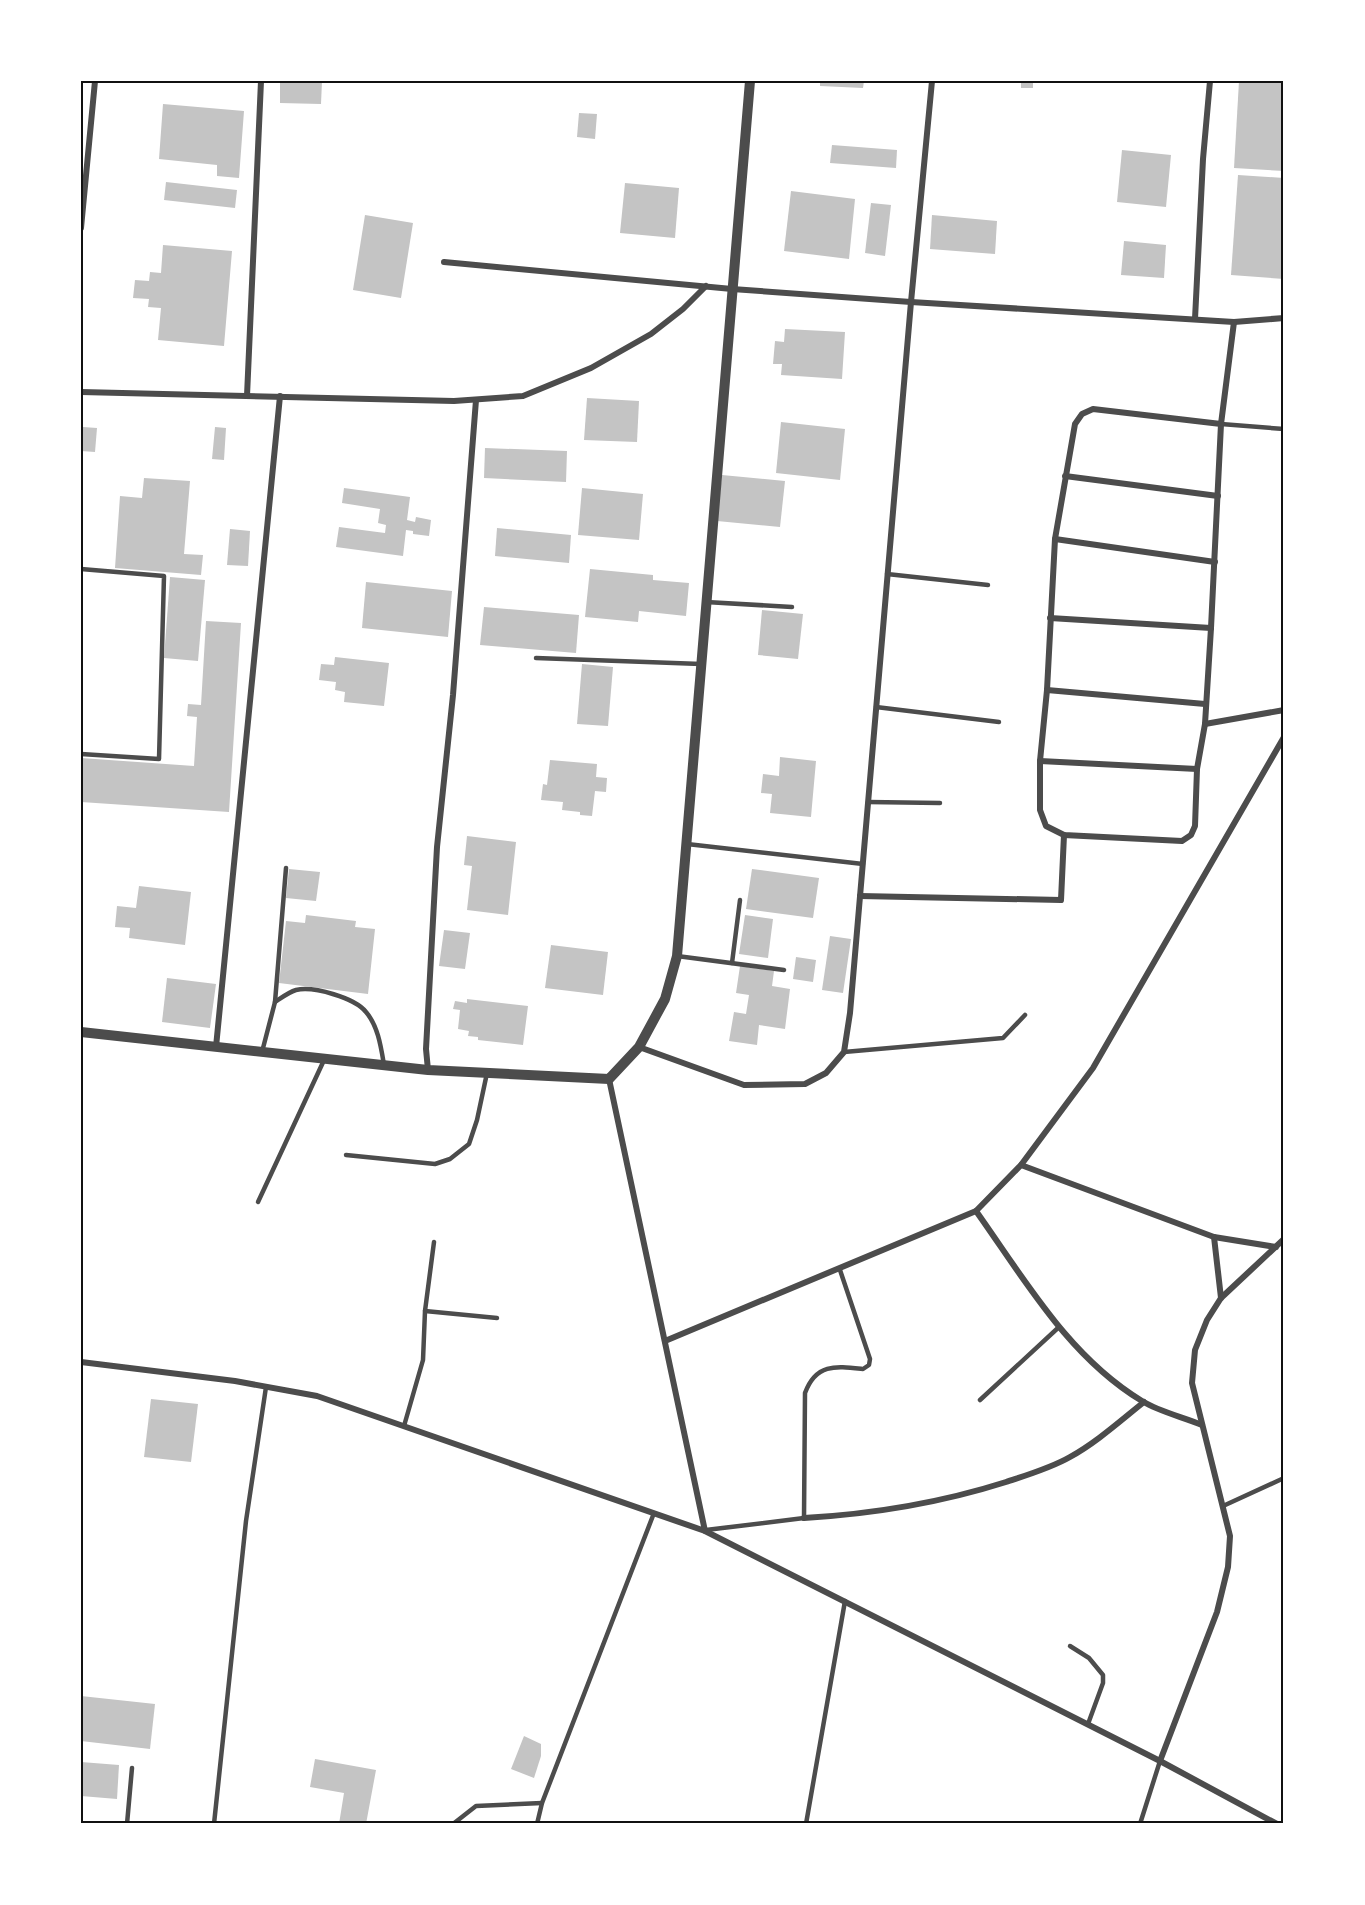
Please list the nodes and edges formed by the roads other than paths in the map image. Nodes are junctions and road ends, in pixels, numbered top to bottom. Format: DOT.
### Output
graph roads {
  1 [pos="95,81"];
  2 [pos="261,81"];
  3 [pos="750,81"];
  4 [pos="932,81"];
  5 [pos="1210,81"];
  6 [pos="81,228"];
  7 [pos="444,262"];
  8 [pos="706,286"];
  9 [pos="732,289"];
  10 [pos="911,302"];
  11 [pos="1284,318"];
  12 [pos="1196,320"];
  13 [pos="1234,322"];
  14 [pos="81,392"];
  15 [pos="247,396"];
  16 [pos="280,396"];
  17 [pos="476,400"];
  18 [pos="1221,424"];
  19 [pos="1284,429"];
  20 [pos="1065,476"];
  21 [pos="1218,496"];
  22 [pos="1055,539"];
  23 [pos="1215,562"];
  24 [pos="81,569"];
  25 [pos="887,574"];
  26 [pos="988,585"];
  27 [pos="706,602"];
  28 [pos="792,607"];
  29 [pos="1050,618"];
  30 [pos="1211,628"];
  31 [pos="536,658"];
  32 [pos="701,664"];
  33 [pos="1047,690"];
  34 [pos="1205,704"];
  35 [pos="876,708"];
  36 [pos="1284,710"];
  37 [pos="999,722"];
  38 [pos="1205,724"];
  39 [pos="1284,737"];
  40 [pos="81,754"];
  41 [pos="1040,761"];
  42 [pos="1197,770"];
  43 [pos="868,802"];
  44 [pos="940,803"];
  45 [pos="1064,835"];
  46 [pos="686,844"];
  47 [pos="863,864"];
  48 [pos="286,868"];
  49 [pos="860,896"];
  50 [pos="740,900"];
  51 [pos="677,956"];
  52 [pos="732,963"];
  53 [pos="784,970"];
  54 [pos="275,1002"];
  55 [pos="1025,1015"];
  56 [pos="81,1032"];
  57 [pos="216,1047"];
  58 [pos="639,1047"];
  59 [pos="262,1052"];
  60 [pos="844,1052"];
  61 [pos="325,1058"];
  62 [pos="384,1065"];
  63 [pos="428,1070"];
  64 [pos="486,1073"];
  65 [pos="609,1079"];
  66 [pos="346,1155"];
  67 [pos="1021,1165"];
  68 [pos="258,1202"];
  69 [pos="976,1211"];
  70 [pos="1214,1237"];
  71 [pos="1284,1239"];
  72 [pos="434,1242"];
  73 [pos="1276,1246"];
  74 [pos="840,1270"];
  75 [pos="1221,1298"];
  76 [pos="425,1311"];
  77 [pos="498,1318"];
  78 [pos="1059,1328"];
  79 [pos="665,1341"];
  80 [pos="81,1362"];
  81 [pos="266,1387"];
  82 [pos="980,1400"];
  83 [pos="1143,1402"];
  84 [pos="1202,1425"];
  85 [pos="404,1426"];
  86 [pos="1284,1478"];
  87 [pos="1222,1506"];
  88 [pos="654,1513"];
  89 [pos="804,1518"];
  90 [pos="705,1531"];
  91 [pos="845,1601"];
  92 [pos="1070,1646"];
  93 [pos="1088,1724"];
  94 [pos="1160,1761"];
  95 [pos="132,1768"];
  96 [pos="542,1803"];
  97 [pos="127,1824"];
  98 [pos="214,1824"];
  99 [pos="453,1824"];
  100 [pos="537,1824"];
  101 [pos="806,1824"];
  102 [pos="1140,1824"];
  103 [pos="1277,1824"];
  1 -- 6 [label="street"];
  2 -- 15 [label="street"];
  3 -- 9 [label="street"];
  4 -- 10 [label="street"];
  5 -- 12 [label="street"];
  7 -- 8 [label="street"];
  8 -- 9 [label="street"];
  8 -- 17 [label="street"];
  9 -- 10 [label="street"];
  9 -- 27 [label="street"];
  10 -- 12 [label="street"];
  10 -- 25 [label="street"];
  11 -- 13 [label="street"];
  12 -- 13 [label="street"];
  13 -- 18 [label="street"];
  14 -- 15 [label="street"];
  15 -- 16 [label="street"];
  16 -- 17 [label="street"];
  16 -- 57 [label="street"];
  17 -- 63 [label="street"];
  18 -- 19 [label="lane"];
  18 -- 20 [label="street"];
  18 -- 21 [label="street"];
  20 -- 21 [label="street"];
  20 -- 22 [label="street"];
  21 -- 23 [label="street"];
  22 -- 23 [label="street"];
  22 -- 29 [label="street"];
  23 -- 30 [label="street"];
  24 -- 40 [label="lane"];
  25 -- 26 [label="lane"];
  25 -- 35 [label="street"];
  27 -- 28 [label="lane"];
  27 -- 32 [label="street"];
  29 -- 30 [label="street"];
  29 -- 33 [label="street"];
  30 -- 34 [label="street"];
  31 -- 32 [label="lane"];
  32 -- 46 [label="street"];
  33 -- 34 [label="street"];
  33 -- 41 [label="street"];
  34 -- 38 [label="street"];
  35 -- 37 [label="lane"];
  35 -- 43 [label="street"];
  36 -- 38 [label="street"];
  38 -- 42 [label="street"];
  39 -- 67 [label="street"];
  41 -- 42 [label="street"];
  41 -- 45 [label="street"];
  42 -- 45 [label="street"];
  43 -- 44 [label="lane"];
  43 -- 47 [label="street"];
  45 -- 49 [label="street"];
  46 -- 47 [label="lane"];
  46 -- 51 [label="street"];
  47 -- 49 [label="street"];
  48 -- 54 [label="lane"];
  49 -- 60 [label="street"];
  50 -- 52 [label="lane"];
  51 -- 52 [label="lane"];
  51 -- 58 [label="street"];
  52 -- 53 [label="lane"];
  54 -- 59 [label="lane"];
  54 -- 62 [label="lane"];
  55 -- 60 [label="lane"];
  56 -- 57 [label="street"];
  57 -- 59 [label="street"];
  58 -- 60 [label="street"];
  58 -- 65 [label="street"];
  59 -- 61 [label="street"];
  61 -- 62 [label="street"];
  61 -- 68 [label="lane"];
  62 -- 63 [label="street"];
  63 -- 64 [label="street"];
  64 -- 65 [label="street"];
  64 -- 66 [label="lane"];
  65 -- 79 [label="street"];
  67 -- 69 [label="street"];
  67 -- 70 [label="street"];
  69 -- 74 [label="street"];
  69 -- 78 [label="street"];
  70 -- 73 [label="street"];
  70 -- 75 [label="street"];
  71 -- 73 [label="street"];
  72 -- 76 [label="lane"];
  73 -- 75 [label="street"];
  74 -- 79 [label="street"];
  74 -- 89 [label="lane"];
  75 -- 84 [label="street"];
  76 -- 77 [label="lane"];
  76 -- 85 [label="lane"];
  78 -- 82 [label="lane"];
  78 -- 83 [label="street"];
  79 -- 90 [label="street"];
  80 -- 81 [label="street"];
  81 -- 85 [label="street"];
  81 -- 98 [label="lane"];
  83 -- 84 [label="street"];
  83 -- 89 [label="street"];
  84 -- 87 [label="street"];
  85 -- 88 [label="street"];
  86 -- 87 [label="lane"];
  87 -- 94 [label="street"];
  88 -- 90 [label="street"];
  88 -- 96 [label="lane"];
  89 -- 90 [label="lane"];
  90 -- 91 [label="street"];
  91 -- 93 [label="street"];
  91 -- 101 [label="lane"];
  92 -- 93 [label="lane"];
  93 -- 94 [label="street"];
  94 -- 102 [label="lane"];
  94 -- 103 [label="street"];
  95 -- 97 [label="lane"];
  96 -- 99 [label="lane"];
  96 -- 100 [label="lane"];
}
